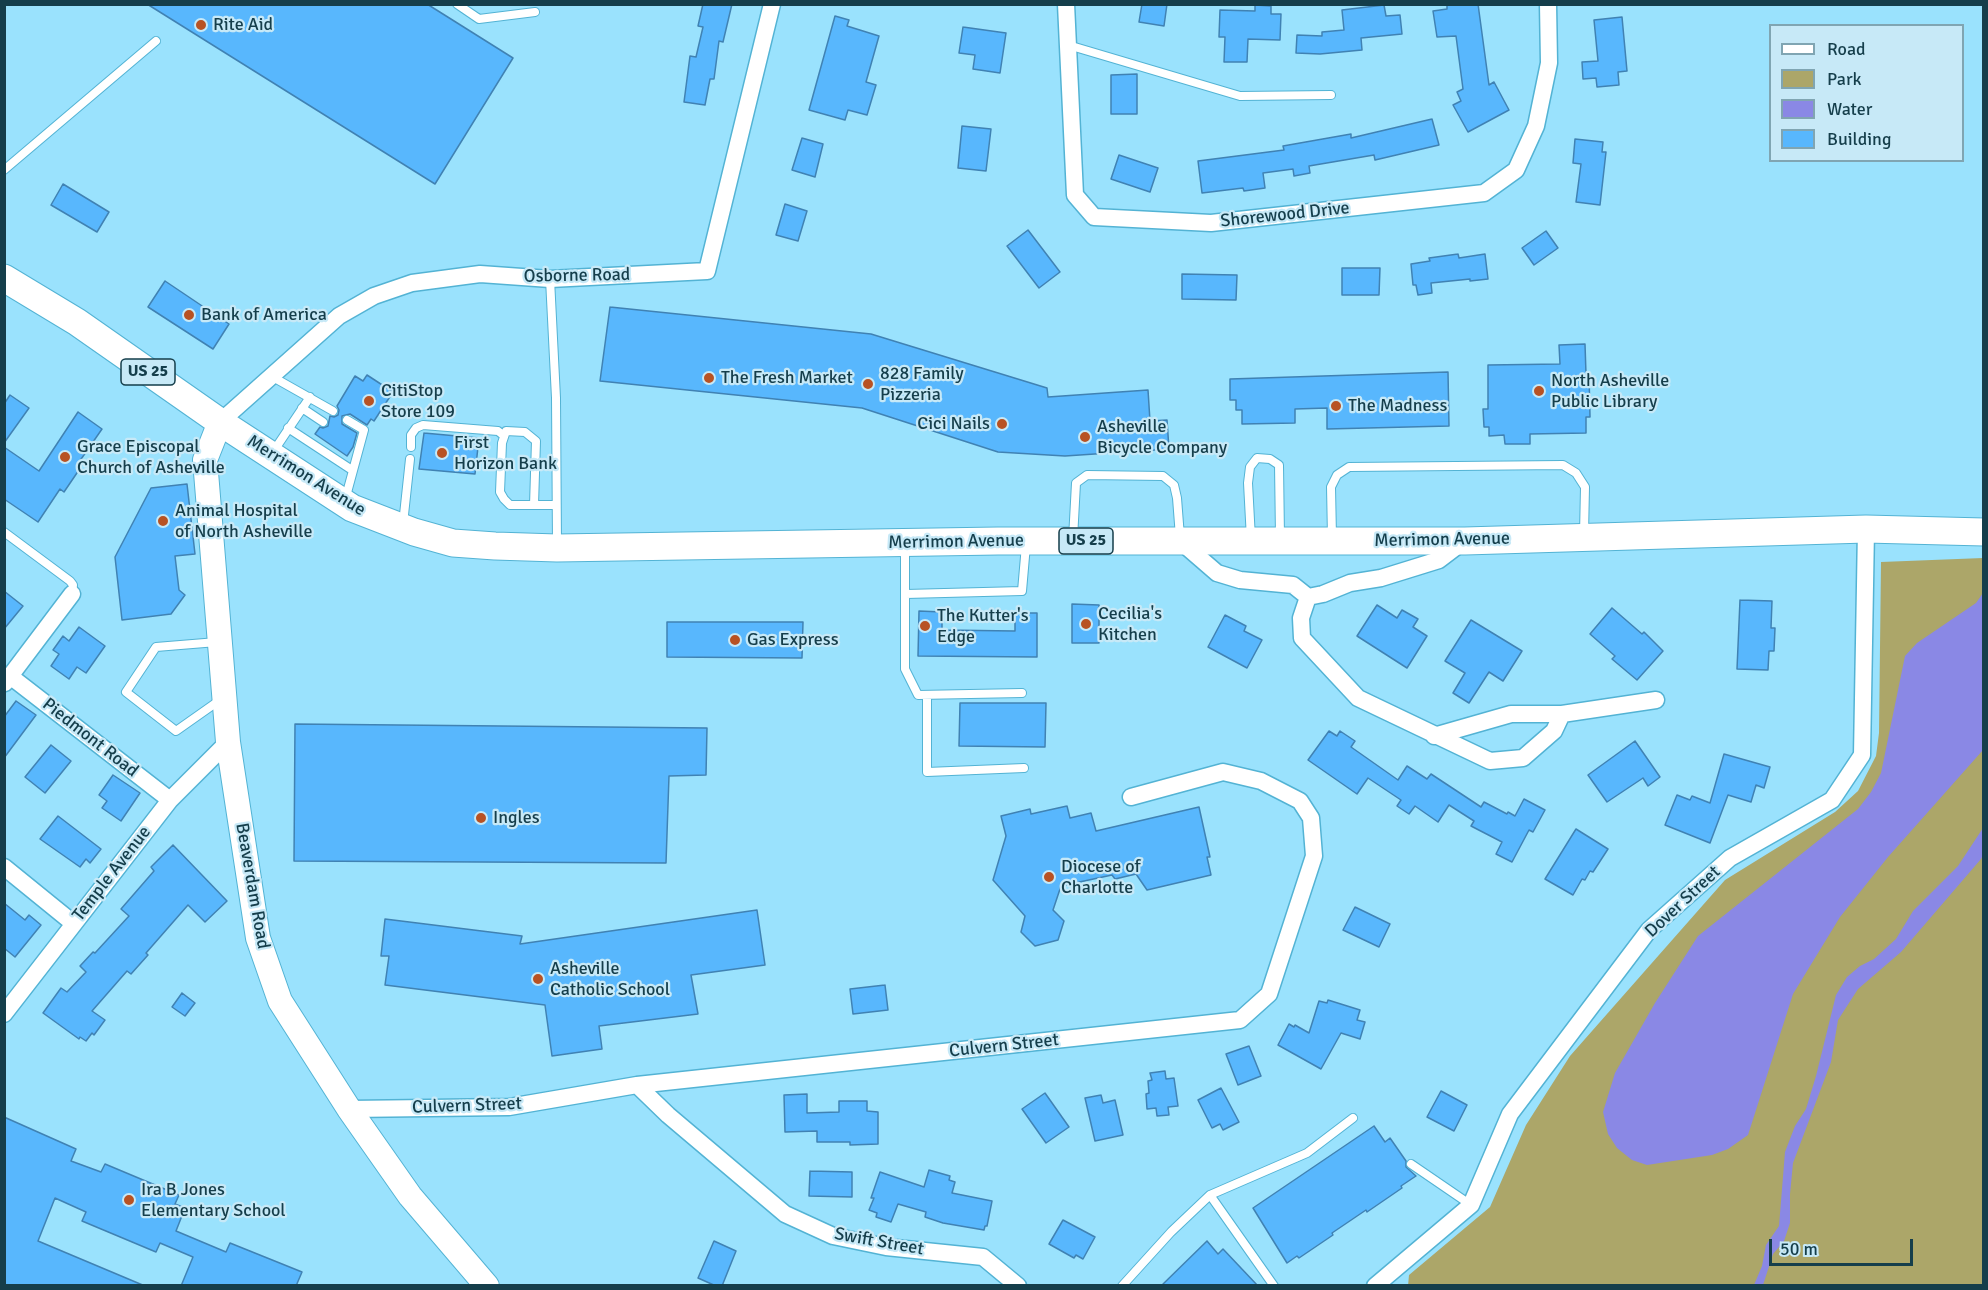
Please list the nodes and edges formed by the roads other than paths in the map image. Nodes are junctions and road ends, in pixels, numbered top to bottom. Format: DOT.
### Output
graph roads {
  1 [pos="457,4"];
  2 [pos="772,4"];
  3 [pos="1066,4"];
  4 [pos="1548,4"];
  5 [pos="535,12"];
  6 [pos="156,41"];
  7 [pos="1068,45"];
  8 [pos="1331,95"];
  9 [pos="4,170"];
  10 [pos="4,278"];
  11 [pos="550,279"];
  12 [pos="270,375"];
  13 [pos="310,397"];
  14 [pos="302,408"];
  15 [pos="333,411"];
  16 [pos="347,420"];
  17 [pos="220,422"];
  18 [pos="323,422"];
  19 [pos="288,428"];
  20 [pos="503,435"];
  21 [pos="411,447"];
  22 [pos="271,456"];
  23 [pos="410,459"];
  24 [pos="352,470"];
  25 [pos="344,503"];
  26 [pos="534,505"];
  27 [pos="556,505"];
  28 [pos="402,528"];
  29 [pos="1866,529"];
  30 [pos="4,532"];
  31 [pos="1983,532"];
  32 [pos="1584,537"];
  33 [pos="1026,541"];
  34 [pos="1073,541"];
  35 [pos="1180,541"];
  36 [pos="1251,541"];
  37 [pos="1280,541"];
  38 [pos="1332,541"];
  39 [pos="1465,541"];
  40 [pos="905,542"];
  41 [pos="557,548"];
  42 [pos="72,594"];
  43 [pos="906,594"];
  44 [pos="1308,597"];
  45 [pos="221,642"];
  46 [pos="7,680"];
  47 [pos="1022,693"];
  48 [pos="927,695"];
  49 [pos="225,697"];
  50 [pos="1656,699"];
  51 [pos="1562,714"];
  52 [pos="1434,736"];
  53 [pos="228,742"];
  54 [pos="1024,768"];
  55 [pos="1131,797"];
  56 [pos="170,800"];
  57 [pos="4,867"];
  58 [pos="73,923"];
  59 [pos="4,1014"];
  60 [pos="637,1085"];
  61 [pos="349,1109"];
  62 [pos="1353,1118"];
  63 [pos="1411,1164"];
  64 [pos="1210,1195"];
  65 [pos="1470,1205"];
  66 [pos="487,1286"];
  67 [pos="1018,1286"];
  68 [pos="1122,1286"];
  69 [pos="1274,1286"];
  70 [pos="1375,1286"];
  1 -- 5 [label="lane"];
  2 -- 11 [label="street, Osborne Road"];
  3 -- 7 [label="street, Shorewood Drive"];
  4 -- 7 [label="street, Shorewood Drive"];
  6 -- 9 [label="lane"];
  7 -- 8 [label="lane"];
  10 -- 17 [label="main road, Merrimon Avenue / US 25"];
  11 -- 12 [label="street, Osborne Road"];
  11 -- 27 [label="lane"];
  12 -- 13 [label="lane"];
  12 -- 17 [label="street, Osborne Road"];
  13 -- 14 [label="lane"];
  13 -- 15 [label="lane"];
  14 -- 18 [label="lane"];
  14 -- 19 [label="lane"];
  16 -- 24 [label="lane"];
  17 -- 22 [label="main road, Merrimon Avenue / US 25"];
  17 -- 45 [label="street, Beaverdam Road"];
  19 -- 22 [label="lane"];
  19 -- 24 [label="lane"];
  20 -- 21 [label="lane"];
  20 -- 26 [label="lane"];
  20 -- 26 [label="lane"];
  22 -- 25 [label="main road, Merrimon Avenue / US 25"];
  23 -- 28 [label="lane"];
  24 -- 25 [label="lane"];
  25 -- 28 [label="main road, Merrimon Avenue / US 25"];
  26 -- 27 [label="lane"];
  27 -- 41 [label="lane"];
  28 -- 41 [label="main road, Merrimon Avenue / US 25"];
  29 -- 31 [label="main road, Merrimon Avenue / US 25"];
  29 -- 32 [label="main road, Merrimon Avenue / US 25"];
  29 -- 65 [label="street, Dover Street"];
  30 -- 42 [label="lane"];
  32 -- 38 [label="lane"];
  32 -- 39 [label="main road, Merrimon Avenue / US 25"];
  33 -- 34 [label="main road, Merrimon Avenue / US 25"];
  33 -- 40 [label="main road, Merrimon Avenue / US 25"];
  33 -- 43 [label="lane"];
  34 -- 35 [label="main road, Merrimon Avenue / US 25"];
  34 -- 35 [label="lane"];
  35 -- 36 [label="main road, Merrimon Avenue / US 25"];
  35 -- 44 [label="street"];
  36 -- 37 [label="main road, Merrimon Avenue / US 25"];
  36 -- 37 [label="lane"];
  37 -- 38 [label="main road, Merrimon Avenue / US 25"];
  38 -- 39 [label="main road, Merrimon Avenue / US 25"];
  39 -- 44 [label="street"];
  40 -- 41 [label="main road, Merrimon Avenue / US 25"];
  40 -- 43 [label="lane"];
  42 -- 46 [label="street"];
  43 -- 48 [label="lane"];
  44 -- 52 [label="street"];
  45 -- 49 [label="street, Beaverdam Road"];
  45 -- 49 [label="lane"];
  46 -- 56 [label="street, Piedmont Road"];
  47 -- 48 [label="lane"];
  48 -- 54 [label="lane"];
  49 -- 53 [label="street, Beaverdam Road"];
  50 -- 51 [label="street"];
  51 -- 52 [label="street"];
  51 -- 52 [label="street"];
  53 -- 56 [label="street, Temple Avenue"];
  53 -- 61 [label="street, Beaverdam Road"];
  55 -- 60 [label="street, Culvern Street"];
  56 -- 58 [label="street, Temple Avenue"];
  57 -- 58 [label="street"];
  58 -- 59 [label="street, Temple Avenue"];
  60 -- 61 [label="street, Culvern Street"];
  60 -- 67 [label="street, Swift Street"];
  61 -- 66 [label="street, Beaverdam Road"];
  62 -- 64 [label="lane"];
  63 -- 65 [label="lane"];
  64 -- 68 [label="lane"];
  64 -- 69 [label="lane"];
  65 -- 70 [label="street, Dover Street"];
}
